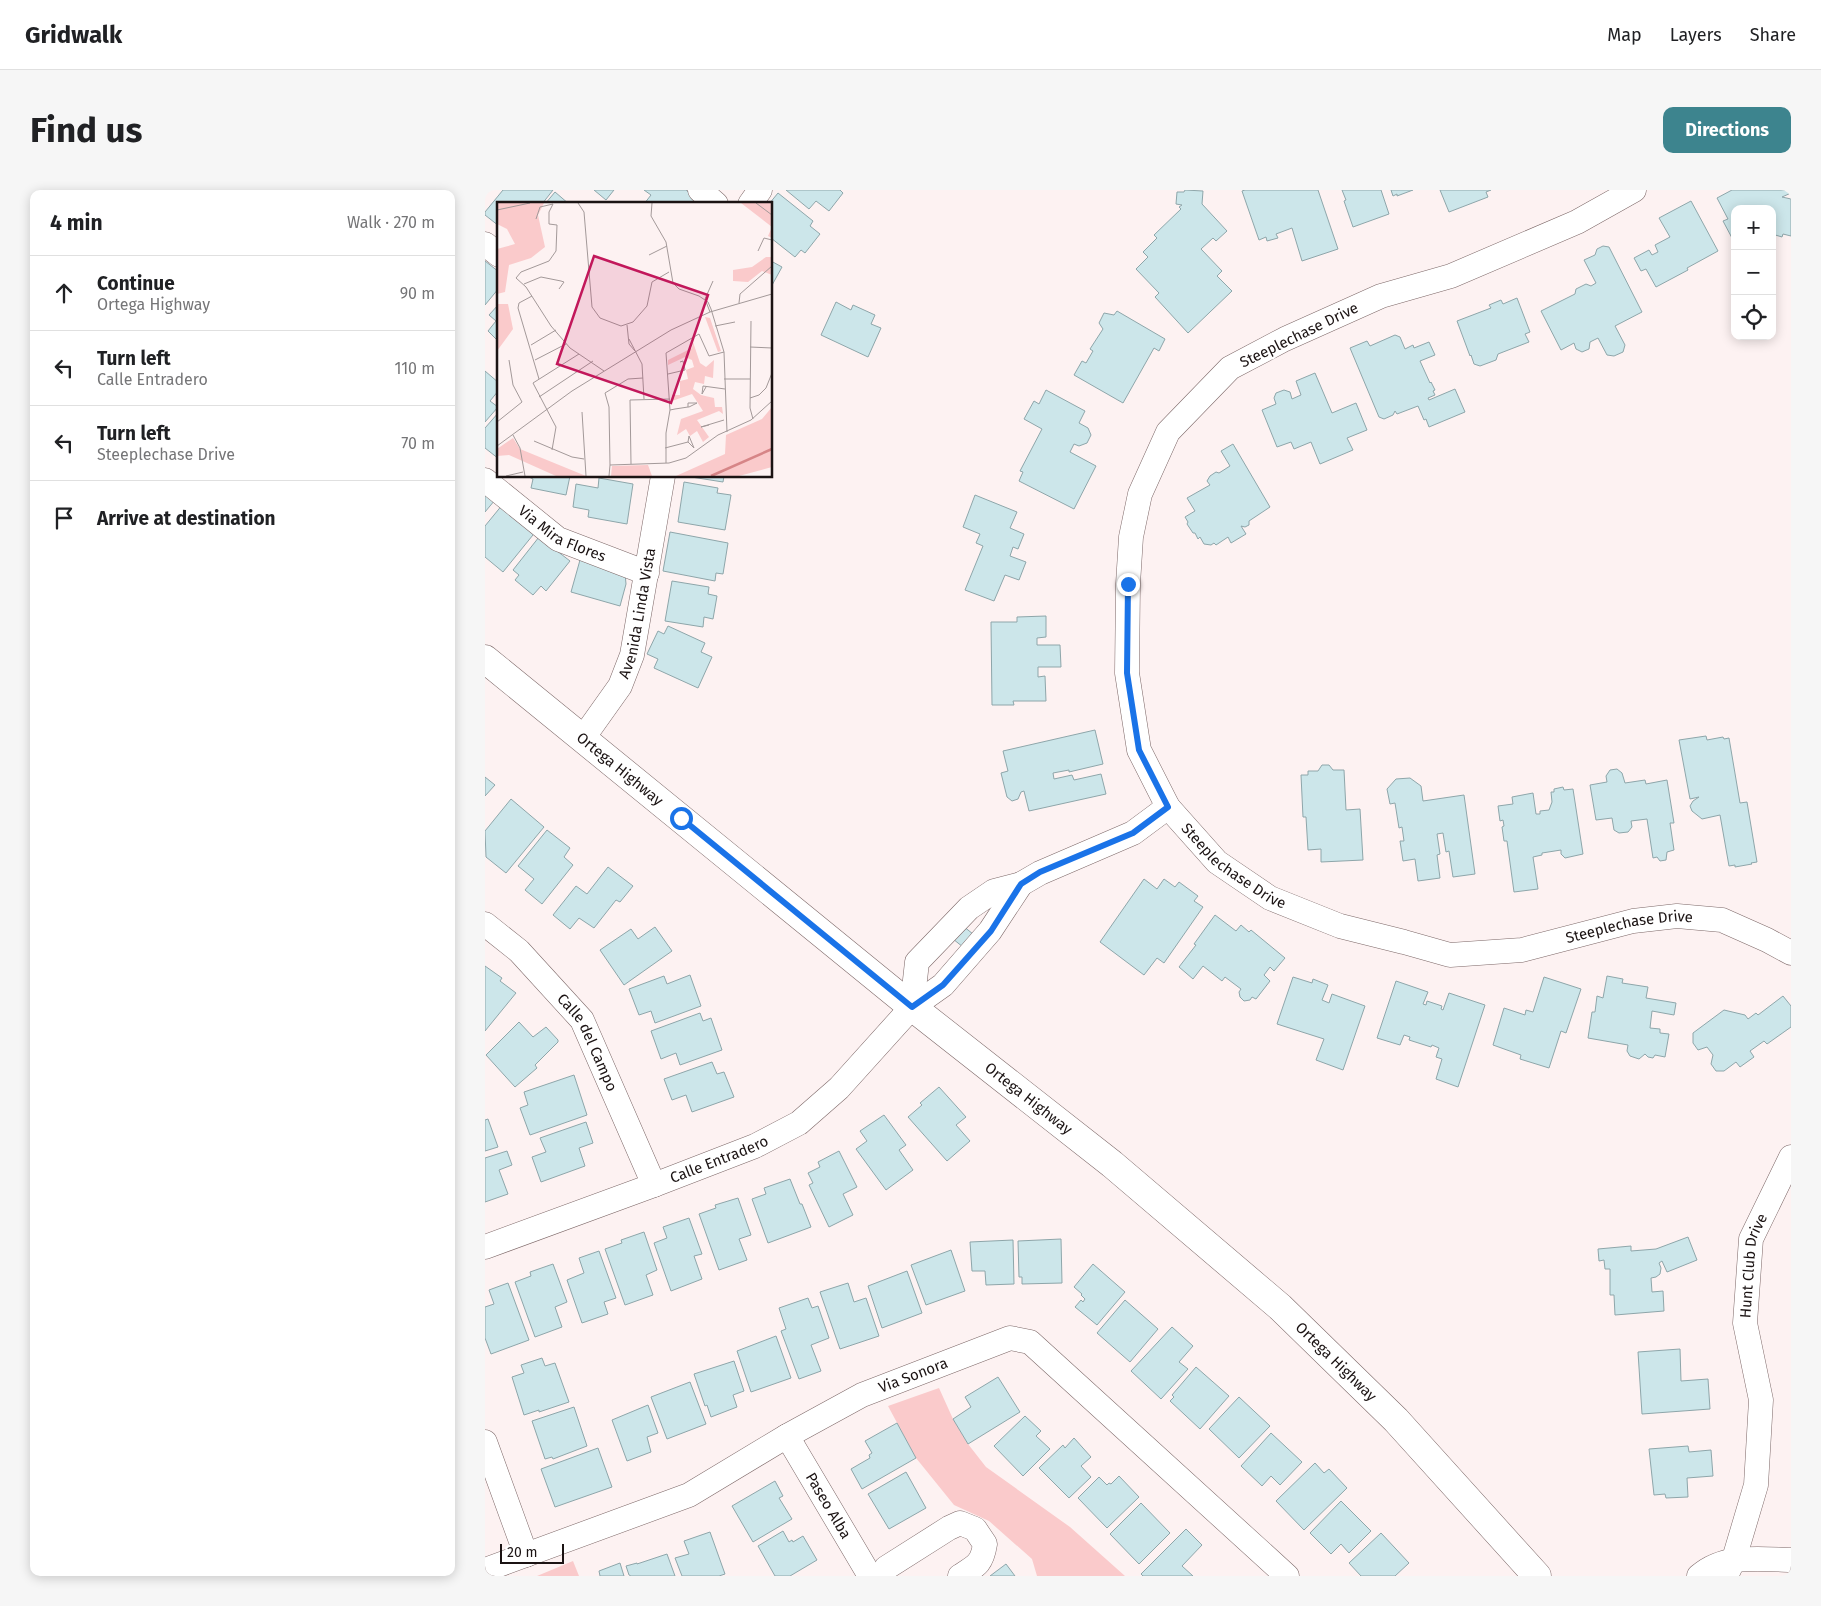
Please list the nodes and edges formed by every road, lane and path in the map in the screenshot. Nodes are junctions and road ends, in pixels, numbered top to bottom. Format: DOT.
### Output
graph roads {
  1 [pos="700,190"];
  2 [pos="760,190"];
  3 [pos="1634,190"];
  4 [pos="714,202"];
  5 [pos="751,202"];
  6 [pos="485,244"];
  7 [pos="497,253"];
  8 [pos="663,478"];
  9 [pos="485,480"];
  10 [pos="647,573"];
  11 [pos="485,658"];
  12 [pos="583,738"];
  13 [pos="1168,807"];
  14 [pos="1021,884"];
  15 [pos="969,908"];
  16 [pos="485,924"];
  17 [pos="991,931"];
  18 [pos="1791,953"];
  19 [pos="912,1007"];
  20 [pos="1791,1157"];
  21 [pos="654,1185"];
  22 [pos="485,1247"];
  23 [pos="787,1436"];
  24 [pos="485,1442"];
  25 [pos="526,1555"];
  26 [pos="1791,1560"];
  27 [pos="1730,1568"];
  28 [pos="485,1570"];
  29 [pos="870,1576"];
  30 [pos="882,1576"];
  31 [pos="960,1576"];
  32 [pos="1287,1576"];
  33 [pos="1537,1576"];
  34 [pos="1699,1576"];
  1 -- 4 [label="street"];
  2 -- 5 [label="street"];
  3 -- 13 [label="street, Steeplechase Drive"];
  6 -- 7 [label="street"];
  8 -- 10 [label="street, Avenida Linda Vista"];
  9 -- 10 [label="street, Via Mira Flores"];
  10 -- 12 [label="street, Avenida Linda Vista"];
  11 -- 12 [label="main road, Ortega Highway"];
  12 -- 19 [label="main road, Ortega Highway"];
  13 -- 14 [label="street, Calle Entradero"];
  13 -- 18 [label="street, Steeplechase Drive"];
  14 -- 15 [label="street, Calle Entradero"];
  14 -- 17 [label="street, Calle Entradero"];
  15 -- 17 [label="street"];
  15 -- 19 [label="street, Calle Entradero"];
  16 -- 21 [label="street, Calle del Campo"];
  17 -- 19 [label="street, Calle Entradero"];
  19 -- 21 [label="street, Calle Entradero"];
  19 -- 33 [label="main road, Ortega Highway"];
  20 -- 27 [label="street, Hunt Club Drive"];
  21 -- 22 [label="street, Calle Entradero"];
  23 -- 25 [label="street, Via Sonora"];
  23 -- 29 [label="street, Paseo Alba"];
  23 -- 32 [label="street, Via Sonora"];
  24 -- 25 [label="street"];
  25 -- 28 [label="street, Via Sonora"];
  26 -- 27 [label="street"];
  27 -- 34 [label="street"];
  30 -- 31 [label="street"];
}
